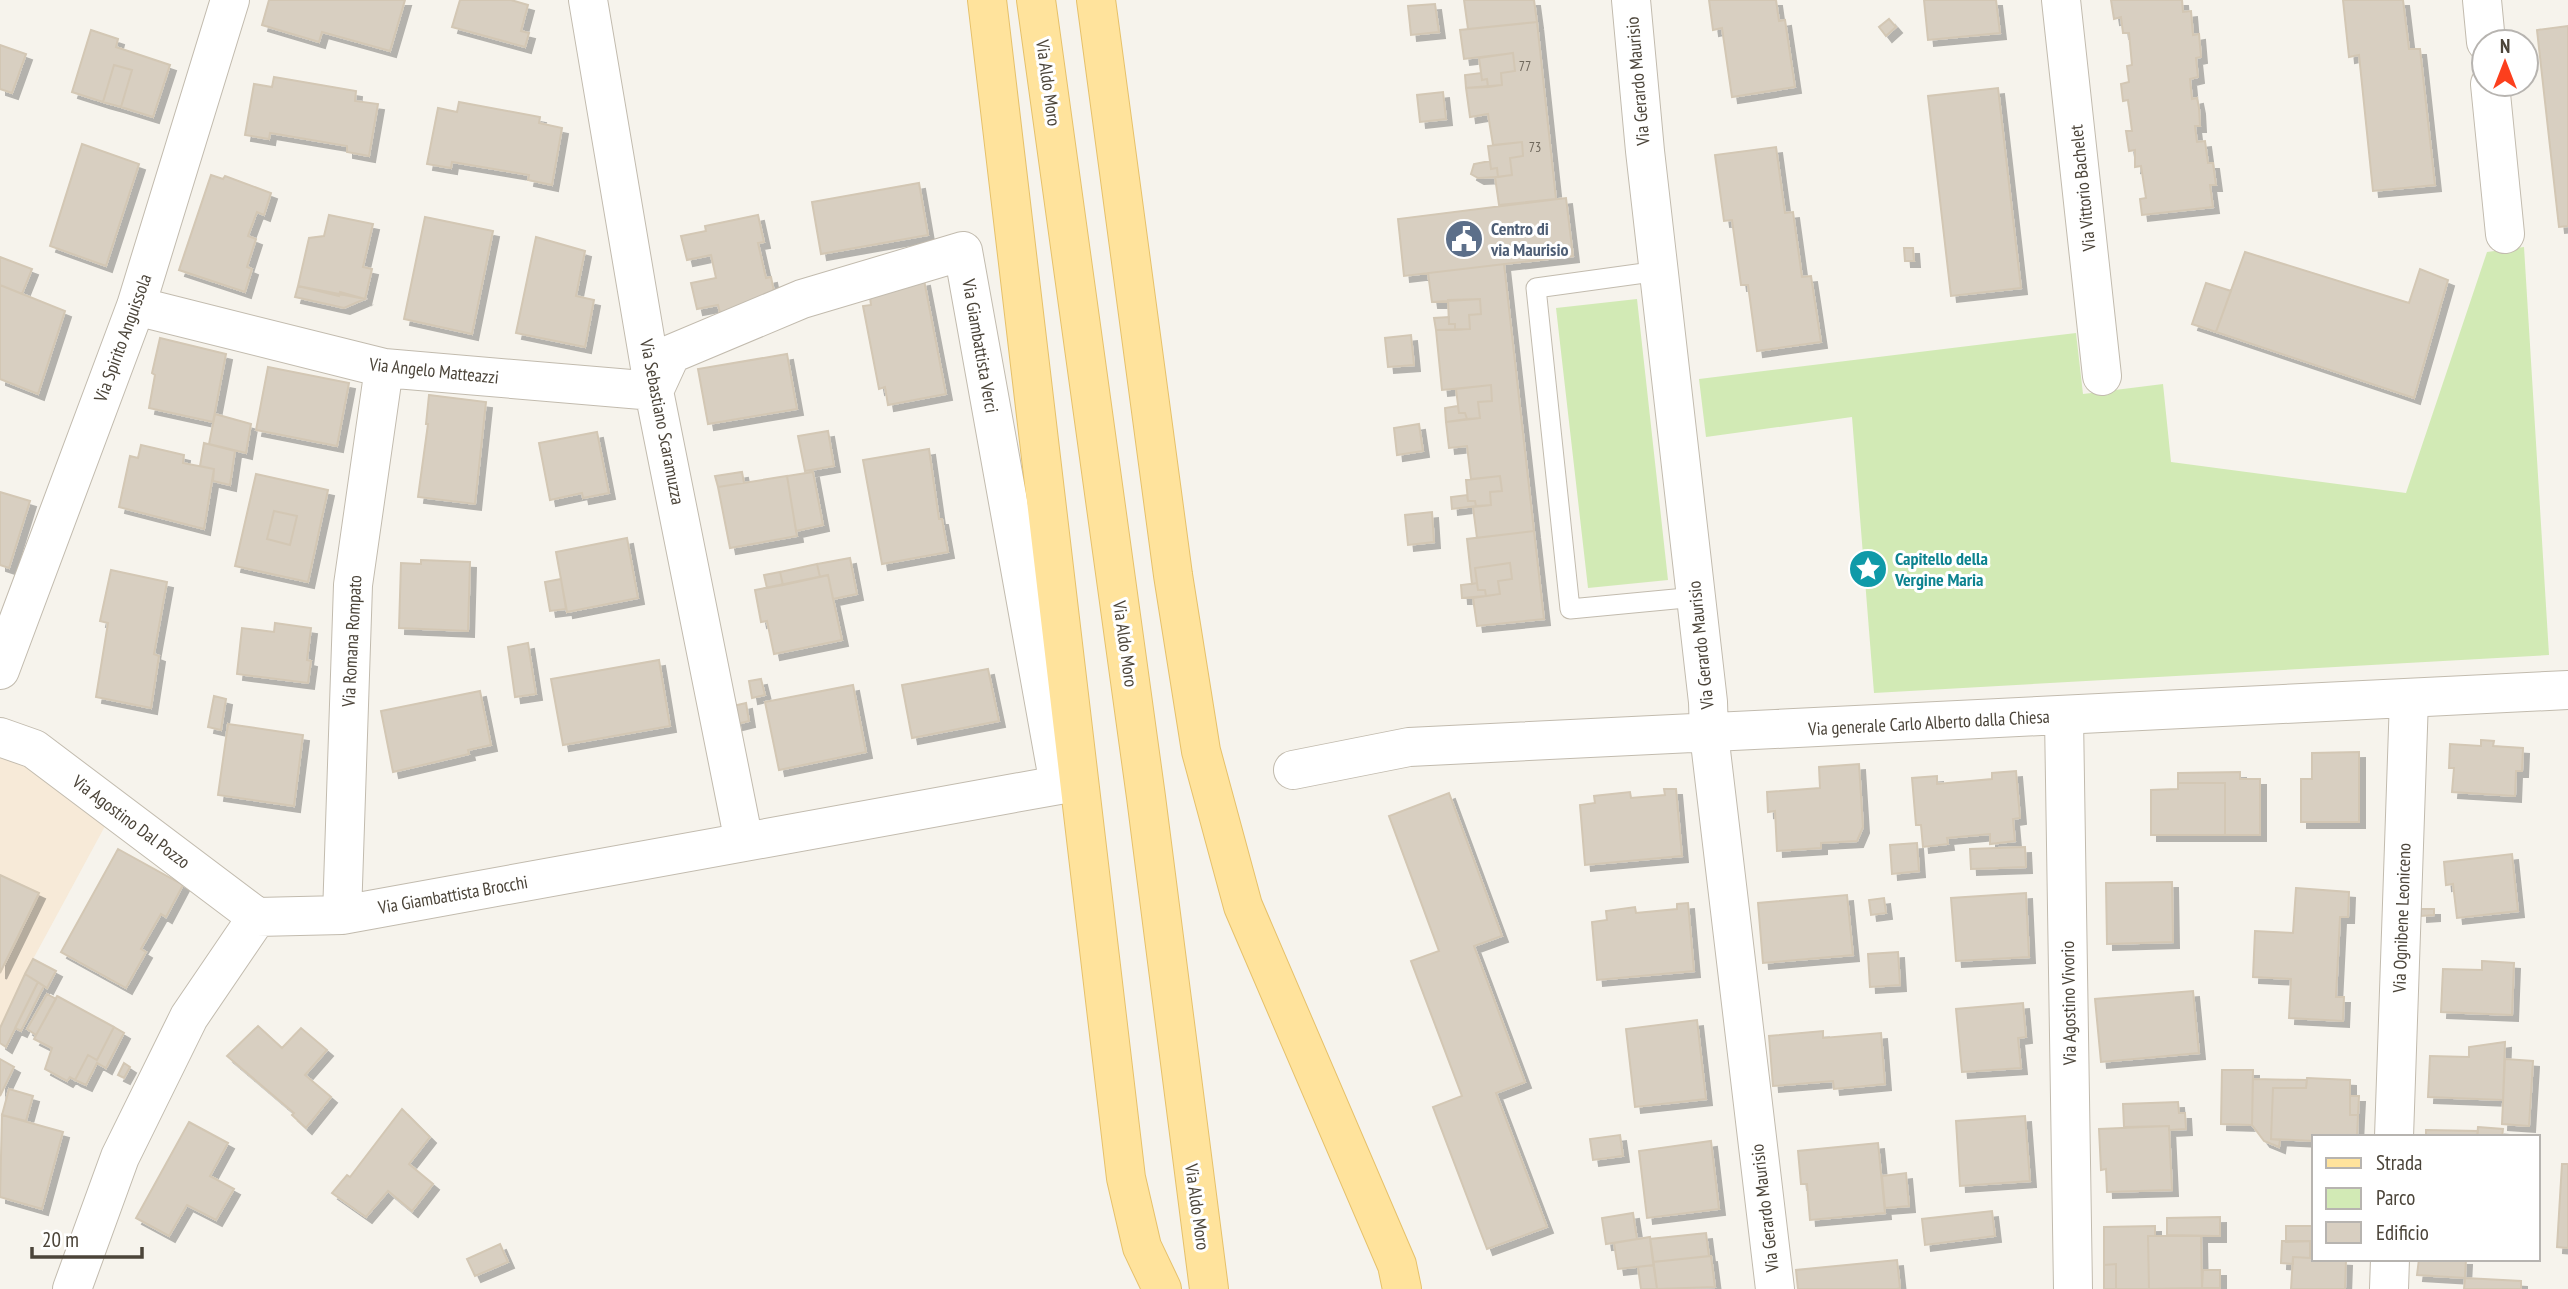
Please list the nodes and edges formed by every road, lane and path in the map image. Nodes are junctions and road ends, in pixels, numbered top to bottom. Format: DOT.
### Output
graph roads {
  1 [pos="230,0"];
  2 [pos="588,0"];
  3 [pos="987,0"];
  4 [pos="1036,0"];
  5 [pos="1096,0"];
  6 [pos="1631,0"];
  7 [pos="2061,0"];
  8 [pos="2482,0"];
  9 [pos="2485,28"];
  10 [pos="2491,98"];
  11 [pos="2505,234"];
  12 [pos="1658,271"];
  13 [pos="136,306"];
  14 [pos="384,368"];
  15 [pos="2102,376"];
  16 [pos="654,391"];
  17 [pos="1696,597"];
  18 [pos="0,670"];
  19 [pos="2568,691"];
  20 [pos="2409,699"];
  21 [pos="2064,717"];
  22 [pos="1709,733"];
  23 [pos="0,737"];
  24 [pos="1293,770"];
  25 [pos="1059,785"];
  26 [pos="744,842"];
  27 [pos="342,915"];
  28 [pos="257,917"];
  29 [pos="2394,1135"];
  30 [pos="2390,1261"];
  31 [pos="72,1289"];
  32 [pos="1162,1289"];
  33 [pos="1209,1289"];
  34 [pos="1402,1289"];
  35 [pos="1775,1289"];
  36 [pos="2073,1289"];
  37 [pos="2389,1289"];
  1 -- 13 [label="street, Via Spirito Anguissola"];
  2 -- 16 [label="street, Via Sebastiano Scaramuzza"];
  3 -- 32 [label="main road"];
  4 -- 33 [label="main road, Via Aldo Moro"];
  5 -- 34 [label="main road"];
  6 -- 12 [label="street, Via Gerardo Maurisio"];
  7 -- 15 [label="street, Via Vittorio Bachelet"];
  8 -- 9 [label="street"];
  10 -- 11 [label="street"];
  12 -- 17 [label="street, Via Gerardo Maurisio"];
  12 -- 17 [label="lane"];
  13 -- 14 [label="street, Via Angelo Matteazzi"];
  13 -- 18 [label="street, Via Spirito Anguissola"];
  14 -- 16 [label="street, Via Angelo Matteazzi"];
  14 -- 27 [label="street, Via Romana Rompato"];
  16 -- 25 [label="street, Via Giambattista Verci"];
  16 -- 26 [label="street, Via Sebastiano Scaramuzza"];
  17 -- 22 [label="street, Via Gerardo Maurisio"];
  19 -- 20 [label="street, Via generale Carlo Alberto dalla Chiesa"];
  20 -- 21 [label="street, Via generale Carlo Alberto dalla Chiesa"];
  20 -- 29 [label="street, Via Ognibene Leoniceno"];
  21 -- 22 [label="street, Via generale Carlo Alberto dalla Chiesa"];
  21 -- 36 [label="street, Via Agostino Vivorio"];
  22 -- 24 [label="street, Via generale Carlo Alberto dalla Chiesa"];
  22 -- 35 [label="street, Via Gerardo Maurisio"];
  23 -- 28 [label="street, Via Agostino Dal Pozzo"];
  25 -- 26 [label="street, Via Giambattista Brocchi"];
  26 -- 27 [label="street, Via Giambattista Brocchi"];
  27 -- 28 [label="street, Via Giambattista Brocchi"];
  28 -- 31 [label="street"];
  30 -- 37 [label="street"];
}
